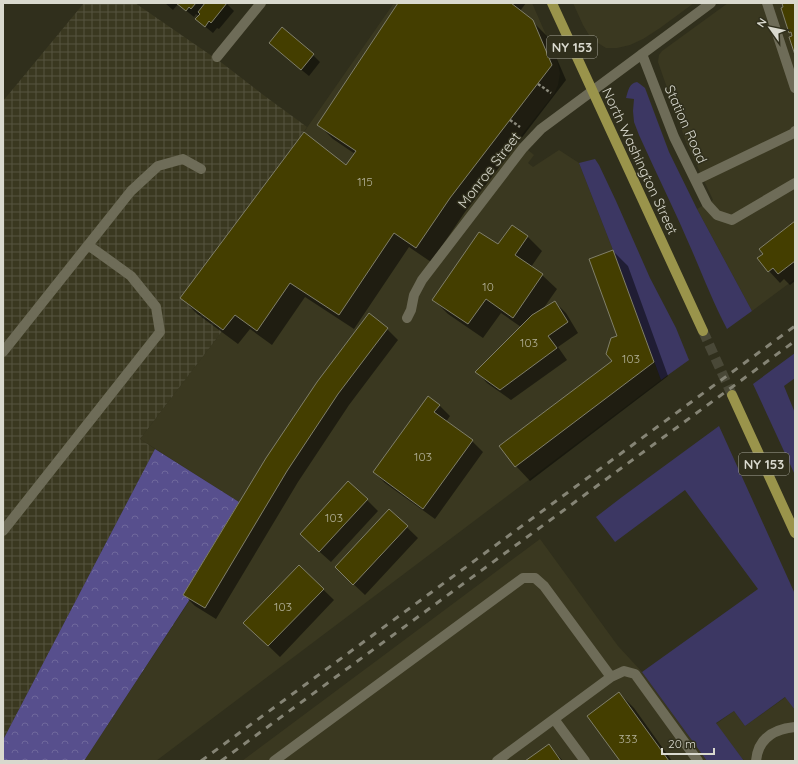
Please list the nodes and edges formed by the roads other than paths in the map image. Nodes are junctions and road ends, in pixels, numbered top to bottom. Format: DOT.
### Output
graph roads {
  1 [pos="261,3"];
  2 [pos="552,3"];
  3 [pos="711,3"];
  4 [pos="767,3"];
  5 [pos="642,54"];
  6 [pos="217,57"];
  7 [pos="795,88"];
  8 [pos="592,91"];
  9 [pos="795,131"];
  10 [pos="201,169"];
  11 [pos="696,180"];
  12 [pos="795,183"];
  13 [pos="88,245"];
  14 [pos="407,318"];
  15 [pos="703,331"];
  16 [pos="3,352"];
  17 [pos="732,394"];
  18 [pos="3,531"];
  19 [pos="795,533"];
  20 [pos="611,677"];
  21 [pos="554,719"];
  22 [pos="795,727"];
  23 [pos="274,761"];
  24 [pos="497,761"];
  25 [pos="585,761"];
  26 [pos="698,761"];
  27 [pos="756,761"];
  1 -- 6 [label="street"];
  2 -- 8 [label="main road, North Washington Street / NY 153"];
  3 -- 5 [label="street, Monroe Street"];
  4 -- 7 [label="street"];
  5 -- 8 [label="street, Monroe Street"];
  5 -- 11 [label="street, Station Road"];
  8 -- 14 [label="street, Monroe Street"];
  8 -- 15 [label="main road, North Washington Street / NY 153"];
  9 -- 11 [label="street"];
  10 -- 13 [label="street"];
  11 -- 12 [label="street, Station Road"];
  13 -- 16 [label="street"];
  13 -- 18 [label="street"];
  17 -- 19 [label="main road, NY 153"];
  20 -- 21 [label="street"];
  20 -- 23 [label="street"];
  20 -- 26 [label="street"];
  21 -- 24 [label="street"];
  21 -- 25 [label="street"];
  22 -- 27 [label="street"];
}
